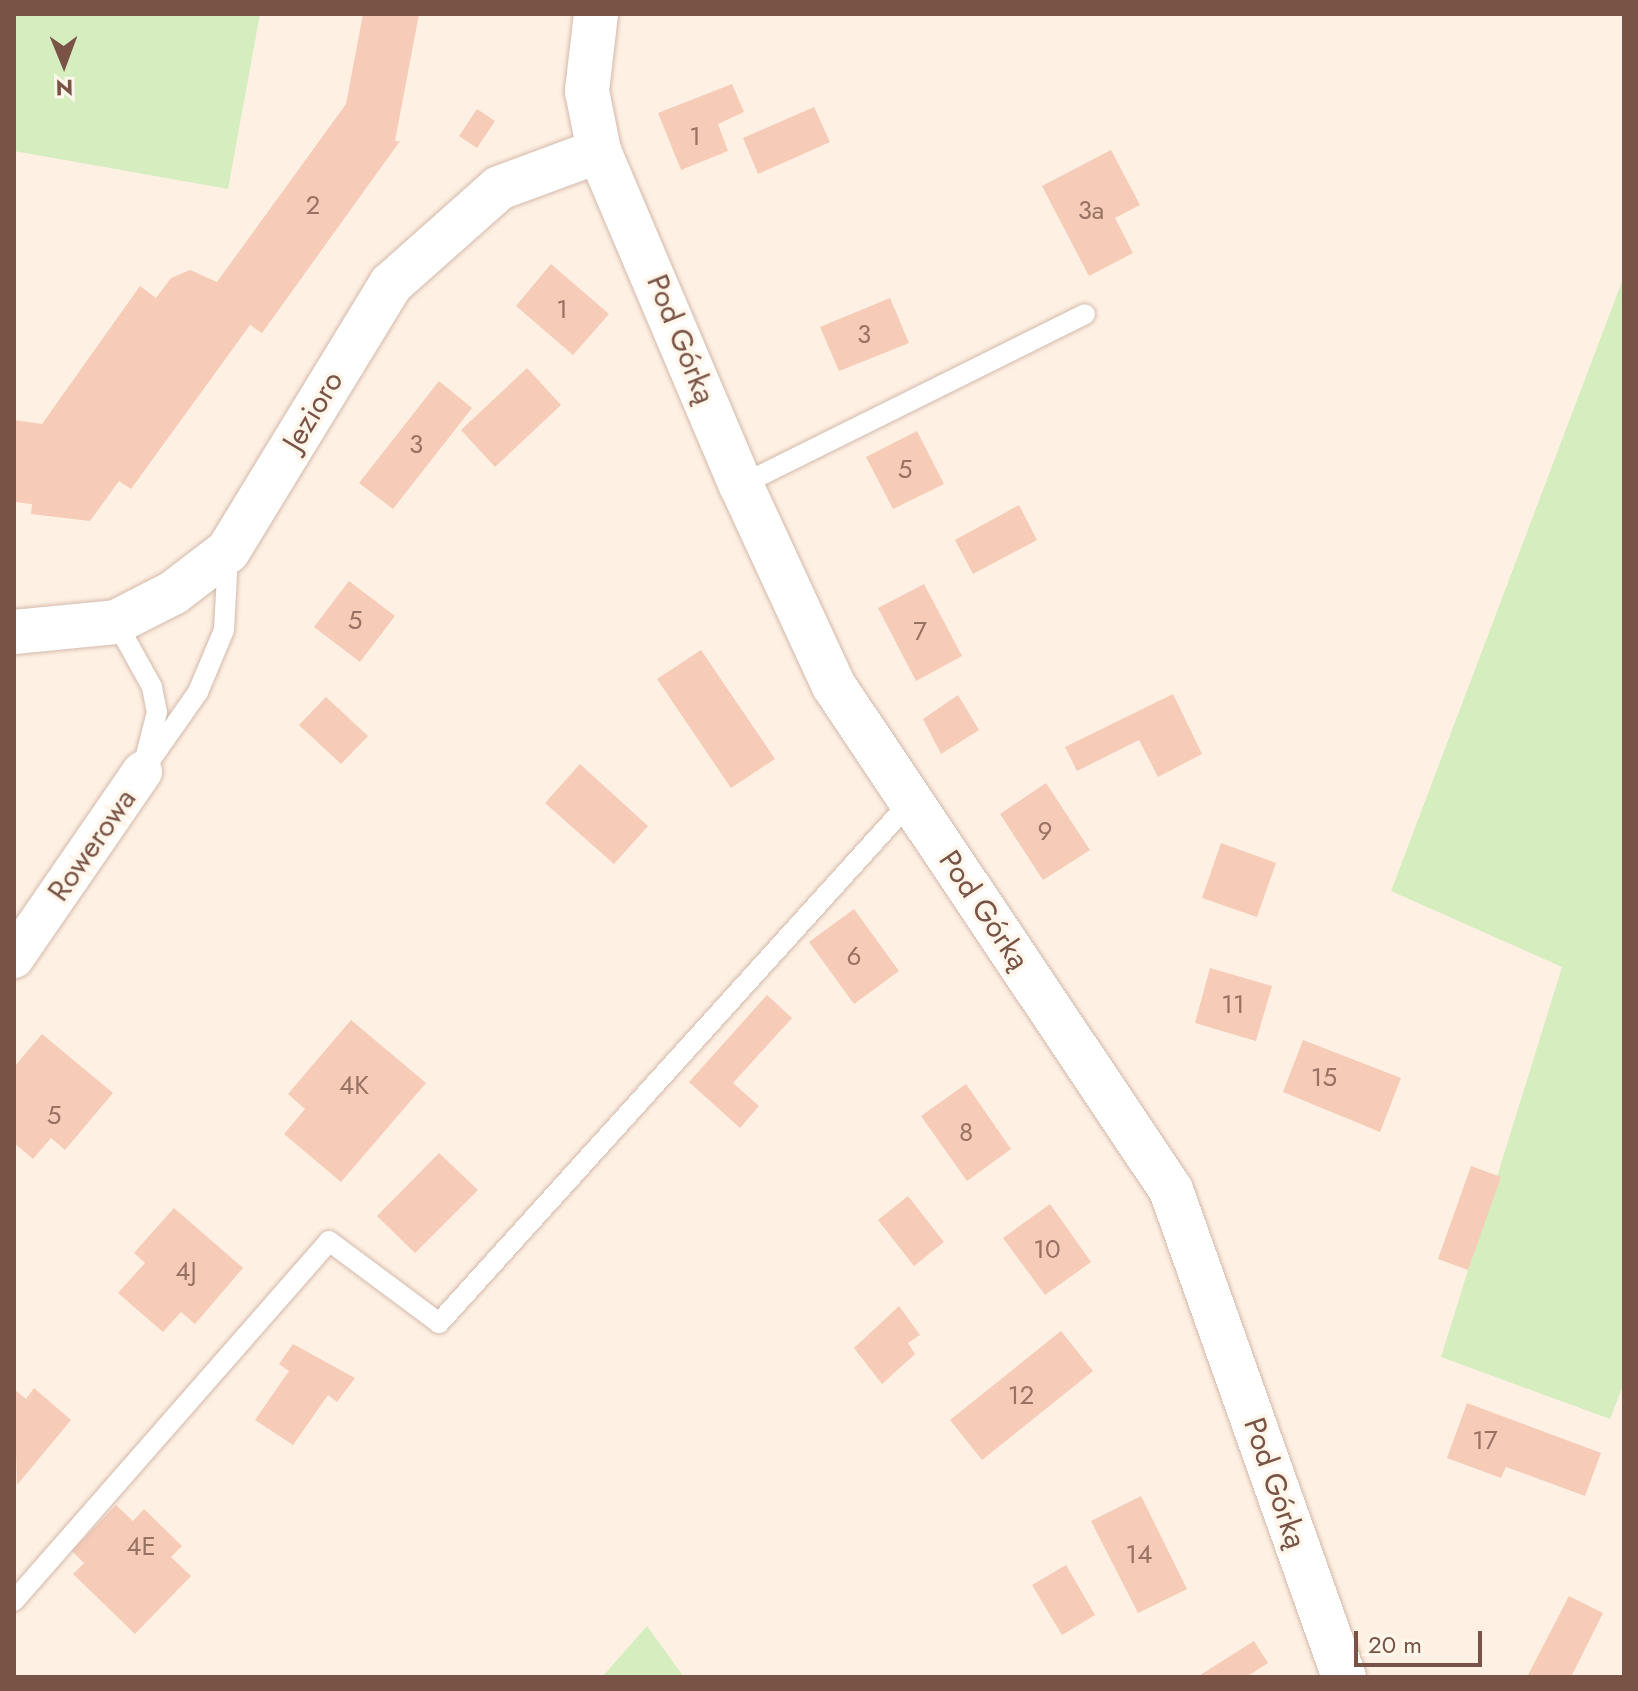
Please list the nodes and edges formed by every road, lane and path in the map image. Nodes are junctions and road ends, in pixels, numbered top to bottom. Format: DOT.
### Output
graph roads {
  1 [pos="596,14"];
  2 [pos="599,151"];
  3 [pos="1085,314"];
  4 [pos="741,485"];
  5 [pos="228,551"];
  6 [pos="116,622"];
  7 [pos="14,632"];
  8 [pos="142,772"];
  9 [pos="911,801"];
  10 [pos="14,958"];
  11 [pos="14,1601"];
  12 [pos="1344,1677"];
  1 -- 2 [label="street, Pod Górką"];
  2 -- 4 [label="street, Pod Górką"];
  2 -- 5 [label="street, Jezioro"];
  3 -- 4 [label="lane"];
  4 -- 9 [label="street, Pod Górką"];
  5 -- 6 [label="street, Jezioro"];
  5 -- 8 [label="lane, Rowerowa"];
  6 -- 7 [label="street, Jezioro"];
  6 -- 8 [label="lane, Rowerowa"];
  8 -- 10 [label="street, Rowerowa"];
  9 -- 11 [label="lane"];
  9 -- 12 [label="street, Pod Górką"];
}
